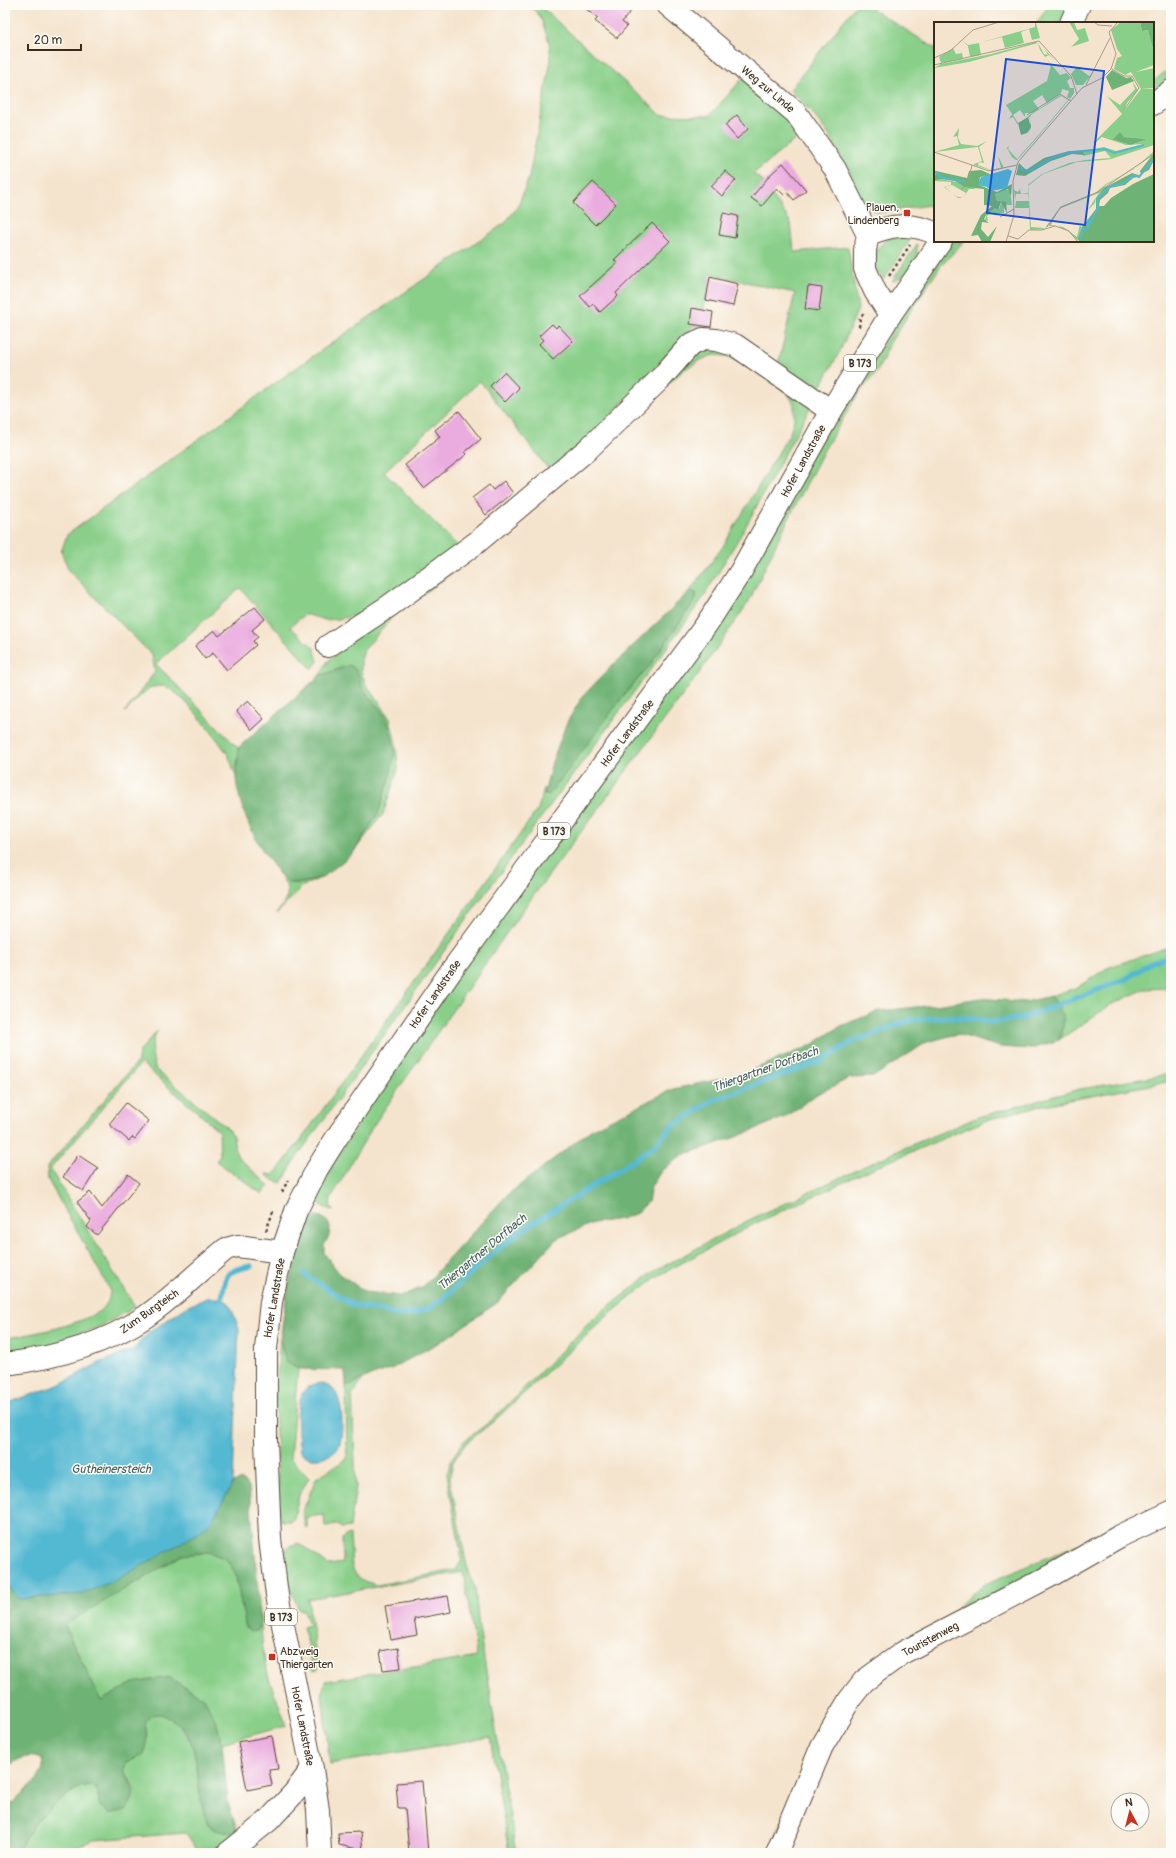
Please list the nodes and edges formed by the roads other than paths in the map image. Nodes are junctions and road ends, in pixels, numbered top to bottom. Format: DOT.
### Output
graph roads {
  1 [pos="668,5"];
  2 [pos="1079,5"];
  3 [pos="1070,22"];
  4 [pos="1171,91"];
  5 [pos="1154,103"];
  6 [pos="929,230"];
  7 [pos="868,235"];
  8 [pos="940,242"];
  9 [pos="890,315"];
  10 [pos="831,411"];
  11 [pos="328,646"];
  12 [pos="271,1250"];
  13 [pos="5,1364"];
  14 [pos="1171,1512"];
  15 [pos="312,1769"];
  16 [pos="228,1853"];
  17 [pos="320,1853"];
  18 [pos="777,1853"];
  1 -- 7 [label="main road, Weg zur Linde"];
  2 -- 3 [label="main road"];
  4 -- 5 [label="main road"];
  6 -- 7 [label="main road"];
  7 -- 9 [label="main road"];
  8 -- 9 [label="main road, Hofer Landstraße / B 173"];
  9 -- 10 [label="main road, Hofer Landstraße / B 173"];
  10 -- 11 [label="main road"];
  10 -- 12 [label="main road, Hofer Landstraße / B 173"];
  12 -- 13 [label="main road, Zum Burgteich"];
  12 -- 15 [label="main road, Hofer Landstraße / B 173"];
  14 -- 18 [label="main road, Touristenweg"];
  15 -- 16 [label="main road"];
  15 -- 17 [label="main road, Hofer Landstraße / B 173"];
}
